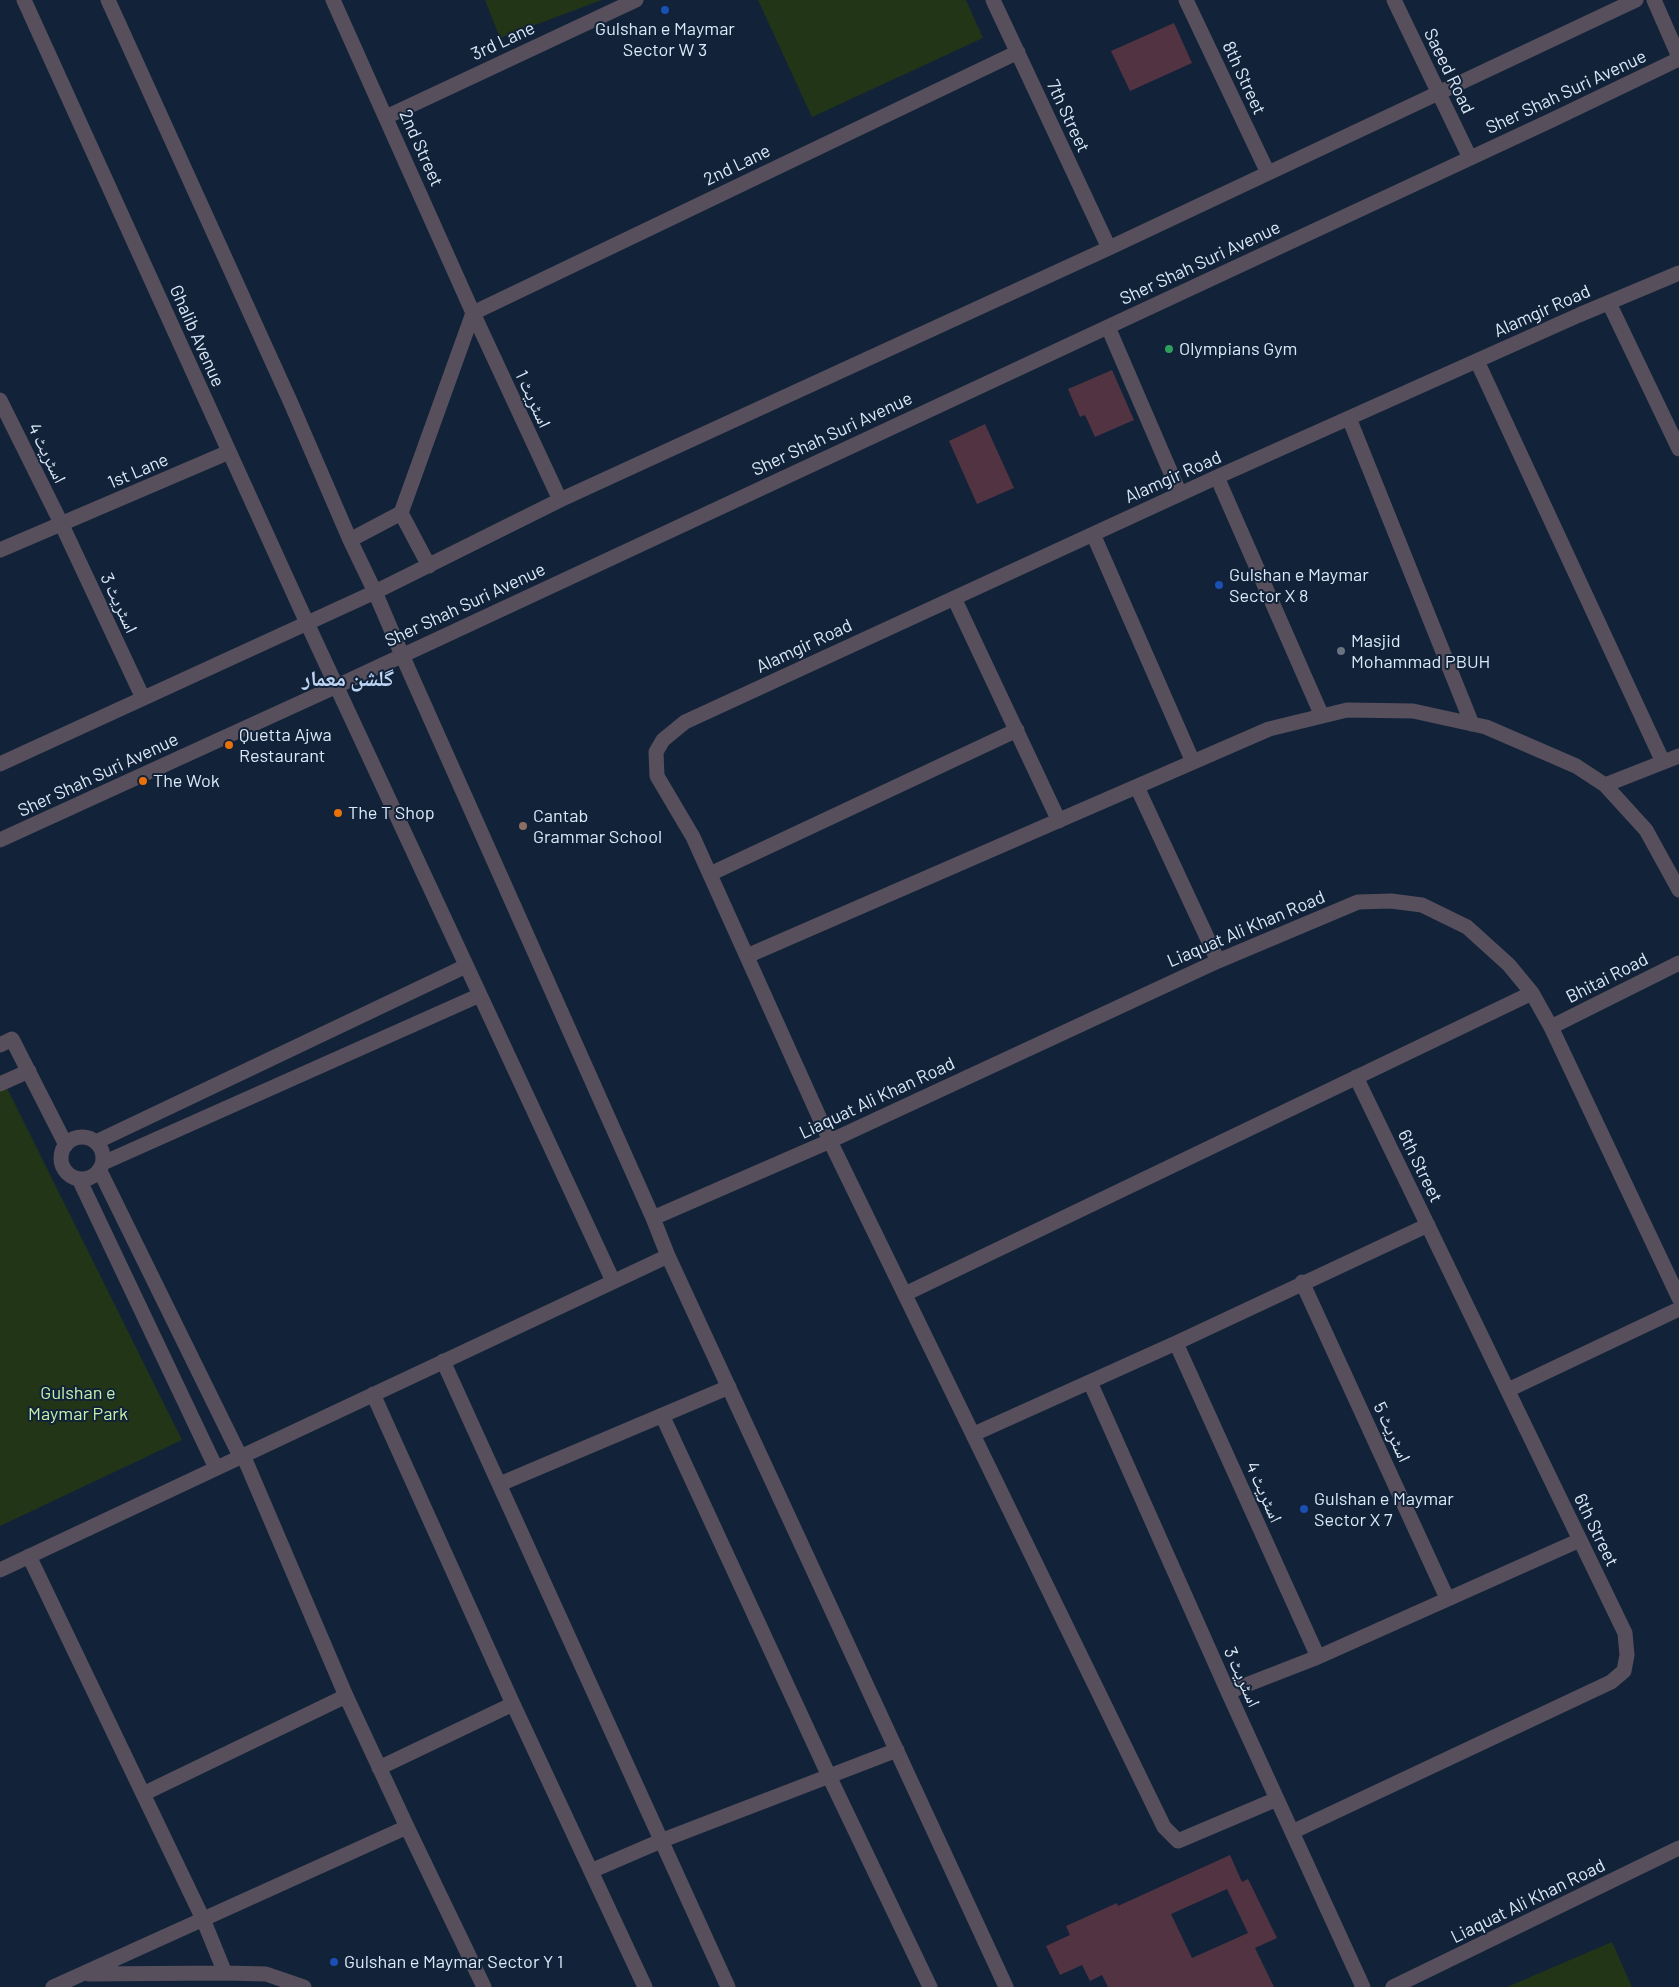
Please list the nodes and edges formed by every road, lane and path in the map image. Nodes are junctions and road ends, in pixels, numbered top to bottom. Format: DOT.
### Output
graph roads {
  1 [pos="24,0"];
  2 [pos="108,0"];
  3 [pos="333,0"];
  4 [pos="636,0"];
  5 [pos="993,0"];
  6 [pos="1186,0"];
  7 [pos="1394,0"];
  8 [pos="1636,0"];
  9 [pos="1654,0"];
  10 [pos="1606,6"];
  11 [pos="1018,52"];
  12 [pos="1679,58"];
  13 [pos="1439,93"];
  14 [pos="386,117"];
  15 [pos="1470,158"];
  16 [pos="1268,173"];
  17 [pos="1109,248"];
  18 [pos="1679,273"];
  19 [pos="1609,303"];
  20 [pos="472,313"];
  21 [pos="1108,327"];
  22 [pos="1477,361"];
  23 [pos="0,400"];
  24 [pos="1349,418"];
  25 [pos="1679,449"];
  26 [pos="229,452"];
  27 [pos="1217,478"];
  28 [pos="1180,494"];
  29 [pos="560,500"];
  30 [pos="401,513"];
  31 [pos="61,523"];
  32 [pos="1093,534"];
  33 [pos="350,540"];
  34 [pos="0,550"];
  35 [pos="429,566"];
  36 [pos="375,592"];
  37 [pos="954,598"];
  38 [pos="307,623"];
  39 [pos="402,655"];
  40 [pos="337,686"];
  41 [pos="143,698"];
  42 [pos="1322,716"];
  43 [pos="1472,724"];
  44 [pos="1017,730"];
  45 [pos="1679,756"];
  46 [pos="1193,762"];
  47 [pos="1663,762"];
  48 [pos="0,764"];
  49 [pos="1605,785"];
  50 [pos="1137,787"];
  51 [pos="1059,821"];
  52 [pos="0,840"];
  53 [pos="710,874"];
  54 [pos="1679,890"];
  55 [pos="746,956"];
  56 [pos="1218,961"];
  57 [pos="1679,963"];
  58 [pos="466,966"];
  59 [pos="1532,993"];
  60 [pos="480,995"];
  61 [pos="1552,1027"];
  62 [pos="6,1042"];
  63 [pos="28,1070"];
  64 [pos="1356,1077"];
  65 [pos="0,1084"];
  66 [pos="830,1141"];
  67 [pos="96,1142"];
  68 [pos="66,1145"];
  69 [pos="101,1167"];
  70 [pos="79,1179"];
  71 [pos="654,1218"];
  72 [pos="1428,1225"];
  73 [pos="668,1256"];
  74 [pos="613,1281"];
  75 [pos="1302,1282"];
  76 [pos="905,1294"];
  77 [pos="1679,1298"];
  78 [pos="1679,1309"];
  79 [pos="1176,1343"];
  80 [pos="443,1361"];
  81 [pos="1090,1382"];
  82 [pos="728,1386"];
  83 [pos="1508,1390"];
  84 [pos="373,1394"];
  85 [pos="662,1415"];
  86 [pos="974,1434"];
  87 [pos="241,1456"];
  88 [pos="216,1468"];
  89 [pos="500,1484"];
  90 [pos="1580,1540"];
  91 [pos="29,1556"];
  92 [pos="0,1570"];
  93 [pos="1447,1598"];
  94 [pos="1318,1657"];
  95 [pos="1228,1692"];
  96 [pos="346,1696"];
  97 [pos="513,1704"];
  98 [pos="897,1750"];
  99 [pos="379,1768"];
  100 [pos="829,1776"];
  101 [pos="143,1794"];
  102 [pos="1277,1799"];
  103 [pos="407,1828"];
  104 [pos="1292,1832"];
  105 [pos="663,1840"];
  106 [pos="1679,1848"];
  107 [pos="591,1871"];
  108 [pos="203,1919"];
  109 [pos="224,1973"];
  110 [pos="82,1974"];
  111 [pos="53,1987"];
  112 [pos="304,1987"];
  113 [pos="484,1987"];
  114 [pos="645,1987"];
  115 [pos="728,1987"];
  116 [pos="930,1987"];
  117 [pos="1006,1987"];
  118 [pos="1363,1987"];
  119 [pos="1393,1987"];
  1 -- 26 [label="street, Ghalib Avenue"];
  2 -- 33 [label="street"];
  3 -- 14 [label="street, 2nd Street"];
  4 -- 14 [label="street, 3rd Lane"];
  5 -- 11 [label="street, 7th Street"];
  6 -- 16 [label="street, 8th Street"];
  7 -- 13 [label="street, Saeed Road"];
  8 -- 10 [label="street"];
  9 -- 12 [label="street"];
  10 -- 13 [label="street"];
  11 -- 17 [label="street, 7th Street"];
  11 -- 20 [label="street, 2nd Lane"];
  12 -- 15 [label="street, Sher Shah Suri Avenue"];
  13 -- 15 [label="street, Saeed Road"];
  13 -- 16 [label="street"];
  14 -- 20 [label="street, 2nd Street"];
  15 -- 21 [label="street, Sher Shah Suri Avenue"];
  16 -- 17 [label="street"];
  17 -- 29 [label="street"];
  18 -- 19 [label="street, Alamgir Road"];
  19 -- 22 [label="street, Alamgir Road"];
  19 -- 25 [label="street"];
  20 -- 29 [label="street, اسٹریٹ 1"];
  20 -- 30 [label="street"];
  21 -- 28 [label="street"];
  21 -- 39 [label="street, Sher Shah Suri Avenue"];
  22 -- 24 [label="street, Alamgir Road"];
  22 -- 47 [label="street"];
  23 -- 31 [label="street, اسٹریٹ 4"];
  24 -- 27 [label="street, Alamgir Road"];
  24 -- 43 [label="street"];
  26 -- 31 [label="street, 1st Lane"];
  26 -- 38 [label="street, Ghalib Avenue"];
  27 -- 28 [label="street, Alamgir Road"];
  27 -- 42 [label="street"];
  28 -- 32 [label="street, Alamgir Road"];
  29 -- 35 [label="street"];
  30 -- 33 [label="street"];
  30 -- 35 [label="street"];
  31 -- 34 [label="street"];
  31 -- 41 [label="street, اسٹریٹ 3"];
  32 -- 37 [label="street, Alamgir Road"];
  32 -- 46 [label="street"];
  33 -- 36 [label="street"];
  35 -- 36 [label="street"];
  36 -- 38 [label="street"];
  36 -- 39 [label="street"];
  37 -- 44 [label="street"];
  37 -- 53 [label="street, Alamgir Road"];
  38 -- 40 [label="street, Ghalib Avenue"];
  38 -- 41 [label="street"];
  39 -- 40 [label="street, Sher Shah Suri Avenue"];
  39 -- 71 [label="street"];
  40 -- 52 [label="street, Sher Shah Suri Avenue"];
  40 -- 58 [label="street, Ghalib Avenue"];
  41 -- 48 [label="street"];
  42 -- 43 [label="street"];
  42 -- 46 [label="street"];
  43 -- 49 [label="street"];
  44 -- 51 [label="street"];
  44 -- 53 [label="street"];
  45 -- 47 [label="street"];
  46 -- 50 [label="street"];
  47 -- 49 [label="street"];
  49 -- 54 [label="street"];
  50 -- 51 [label="street"];
  50 -- 56 [label="street"];
  51 -- 55 [label="street"];
  53 -- 55 [label="street, Alamgir Road"];
  55 -- 66 [label="street, Alamgir Road"];
  56 -- 59 [label="street, Liaquat Ali Khan Road"];
  56 -- 66 [label="street, Liaquat Ali Khan Road"];
  57 -- 61 [label="street, Bhitai Road"];
  58 -- 60 [label="street, Ghalib Avenue"];
  58 -- 67 [label="street"];
  59 -- 61 [label="street, Liaquat Ali Khan Road"];
  59 -- 64 [label="street"];
  60 -- 69 [label="street"];
  60 -- 74 [label="street, Ghalib Avenue"];
  61 -- 77 [label="street, Liaquat Ali Khan Road"];
  62 -- 63 [label="street"];
  63 -- 65 [label="street"];
  63 -- 68 [label="street"];
  64 -- 72 [label="street, 6th Street"];
  64 -- 76 [label="street"];
  66 -- 71 [label="street, Liaquat Ali Khan Road"];
  66 -- 76 [label="street, Alamgir Road"];
  67 -- 68 [label="street"];
  67 -- 69 [label="street"];
  68 -- 70 [label="street"];
  69 -- 70 [label="street"];
  69 -- 87 [label="street"];
  70 -- 88 [label="street"];
  71 -- 73 [label="street"];
  72 -- 75 [label="street"];
  72 -- 83 [label="street, 6th Street"];
  73 -- 74 [label="street"];
  73 -- 82 [label="street"];
  74 -- 80 [label="street"];
  75 -- 79 [label="street"];
  75 -- 93 [label="street, اسٹریٹ 5"];
  76 -- 86 [label="street, Alamgir Road"];
  78 -- 83 [label="street"];
  79 -- 81 [label="street"];
  79 -- 94 [label="street, اسٹریٹ 4"];
  80 -- 84 [label="street"];
  80 -- 89 [label="street"];
  81 -- 86 [label="street"];
  81 -- 95 [label="street, اسٹریٹ 3"];
  82 -- 85 [label="street"];
  82 -- 98 [label="street"];
  83 -- 90 [label="street, 6th Street"];
  84 -- 87 [label="street"];
  84 -- 97 [label="street"];
  85 -- 89 [label="street"];
  85 -- 100 [label="street"];
  86 -- 102 [label="street, Alamgir Road"];
  87 -- 88 [label="street"];
  87 -- 96 [label="street"];
  88 -- 91 [label="street"];
  89 -- 105 [label="street"];
  90 -- 93 [label="street"];
  90 -- 104 [label="street, 6th Street"];
  91 -- 92 [label="street"];
  91 -- 101 [label="street"];
  93 -- 94 [label="street"];
  94 -- 95 [label="street"];
  95 -- 102 [label="street, اسٹریٹ 3"];
  96 -- 99 [label="street"];
  96 -- 101 [label="street"];
  97 -- 99 [label="street"];
  97 -- 107 [label="street"];
  98 -- 100 [label="street"];
  98 -- 117 [label="street"];
  99 -- 103 [label="street"];
  100 -- 105 [label="street"];
  100 -- 116 [label="street"];
  101 -- 108 [label="street"];
  102 -- 104 [label="street, اسٹریٹ 3"];
  103 -- 108 [label="street"];
  103 -- 113 [label="street"];
  104 -- 118 [label="street, اسٹریٹ 3"];
  105 -- 107 [label="street"];
  105 -- 115 [label="street"];
  106 -- 119 [label="street, Liaquat Ali Khan Road"];
  107 -- 114 [label="street"];
  108 -- 109 [label="street"];
  108 -- 110 [label="street"];
  109 -- 110 [label="street"];
  109 -- 112 [label="street"];
  110 -- 111 [label="street"];
}
